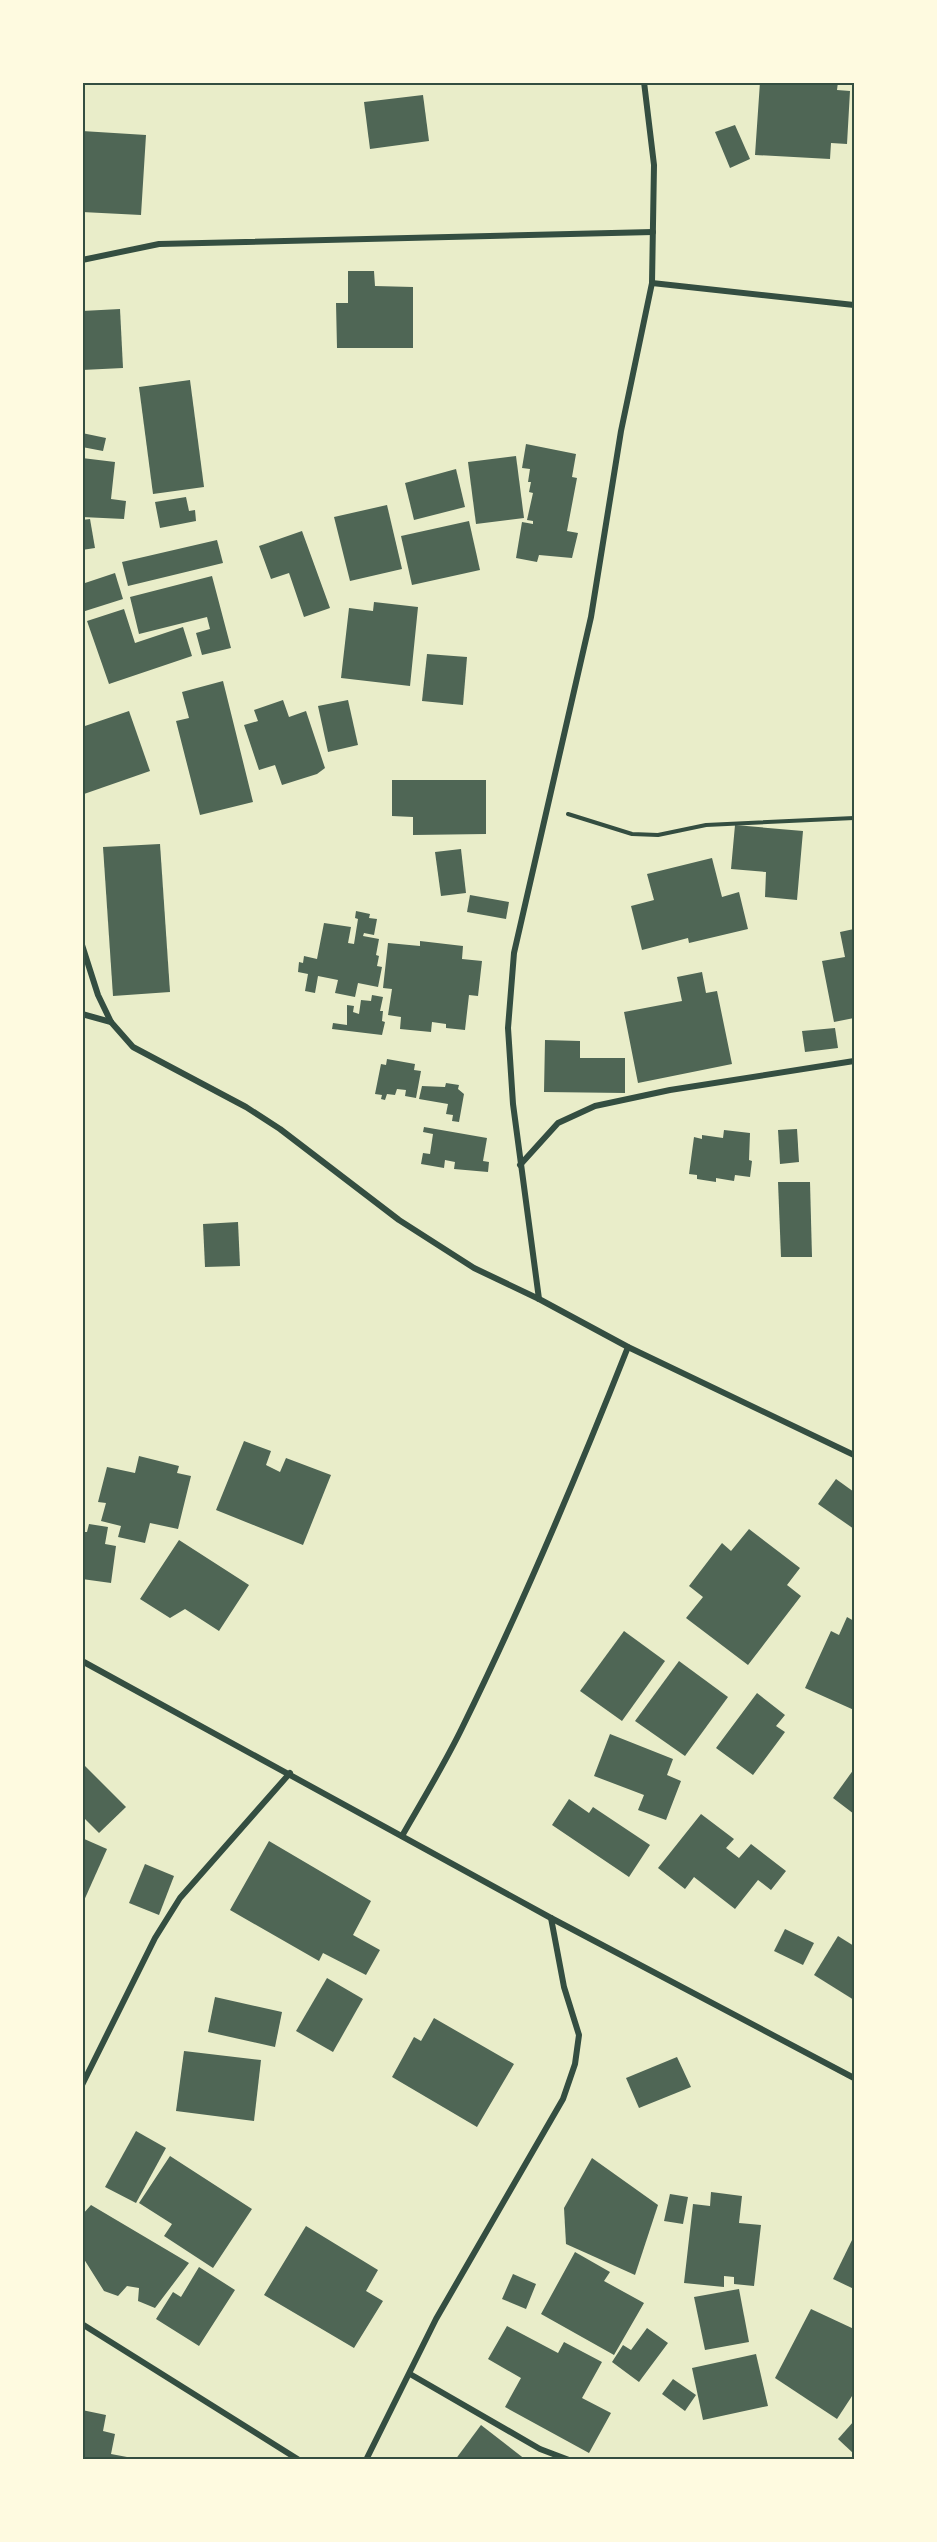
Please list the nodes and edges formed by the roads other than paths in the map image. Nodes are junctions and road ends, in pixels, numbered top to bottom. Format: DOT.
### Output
graph roads {
  1 [pos="644,82"];
  2 [pos="653,232"];
  3 [pos="82,260"];
  4 [pos="652,283"];
  5 [pos="855,305"];
  6 [pos="82,945"];
  7 [pos="82,1014"];
  8 [pos="111,1022"];
  9 [pos="855,1061"];
  10 [pos="520,1165"];
  11 [pos="540,1299"];
  12 [pos="628,1347"];
  13 [pos="855,1455"];
  14 [pos="82,1661"];
  15 [pos="290,1773"];
  16 [pos="402,1836"];
  17 [pos="551,1918"];
  18 [pos="855,2078"];
  19 [pos="82,2085"];
  20 [pos="82,2324"];
  21 [pos="410,2374"];
  22 [pos="299,2460"];
  23 [pos="366,2460"];
  24 [pos="569,2460"];
  1 -- 2 [label="street"];
  2 -- 3 [label="street"];
  2 -- 4 [label="street"];
  4 -- 5 [label="street"];
  4 -- 10 [label="street"];
  6 -- 8 [label="street"];
  7 -- 8 [label="street"];
  8 -- 11 [label="street"];
  9 -- 10 [label="street"];
  10 -- 11 [label="street"];
  11 -- 12 [label="street"];
  12 -- 13 [label="street"];
  12 -- 16 [label="street"];
  14 -- 15 [label="street"];
  15 -- 16 [label="street"];
  15 -- 19 [label="street"];
  16 -- 17 [label="street"];
  17 -- 18 [label="street"];
  17 -- 21 [label="street"];
  20 -- 22 [label="street"];
  21 -- 23 [label="street"];
  21 -- 24 [label="street"];
}
